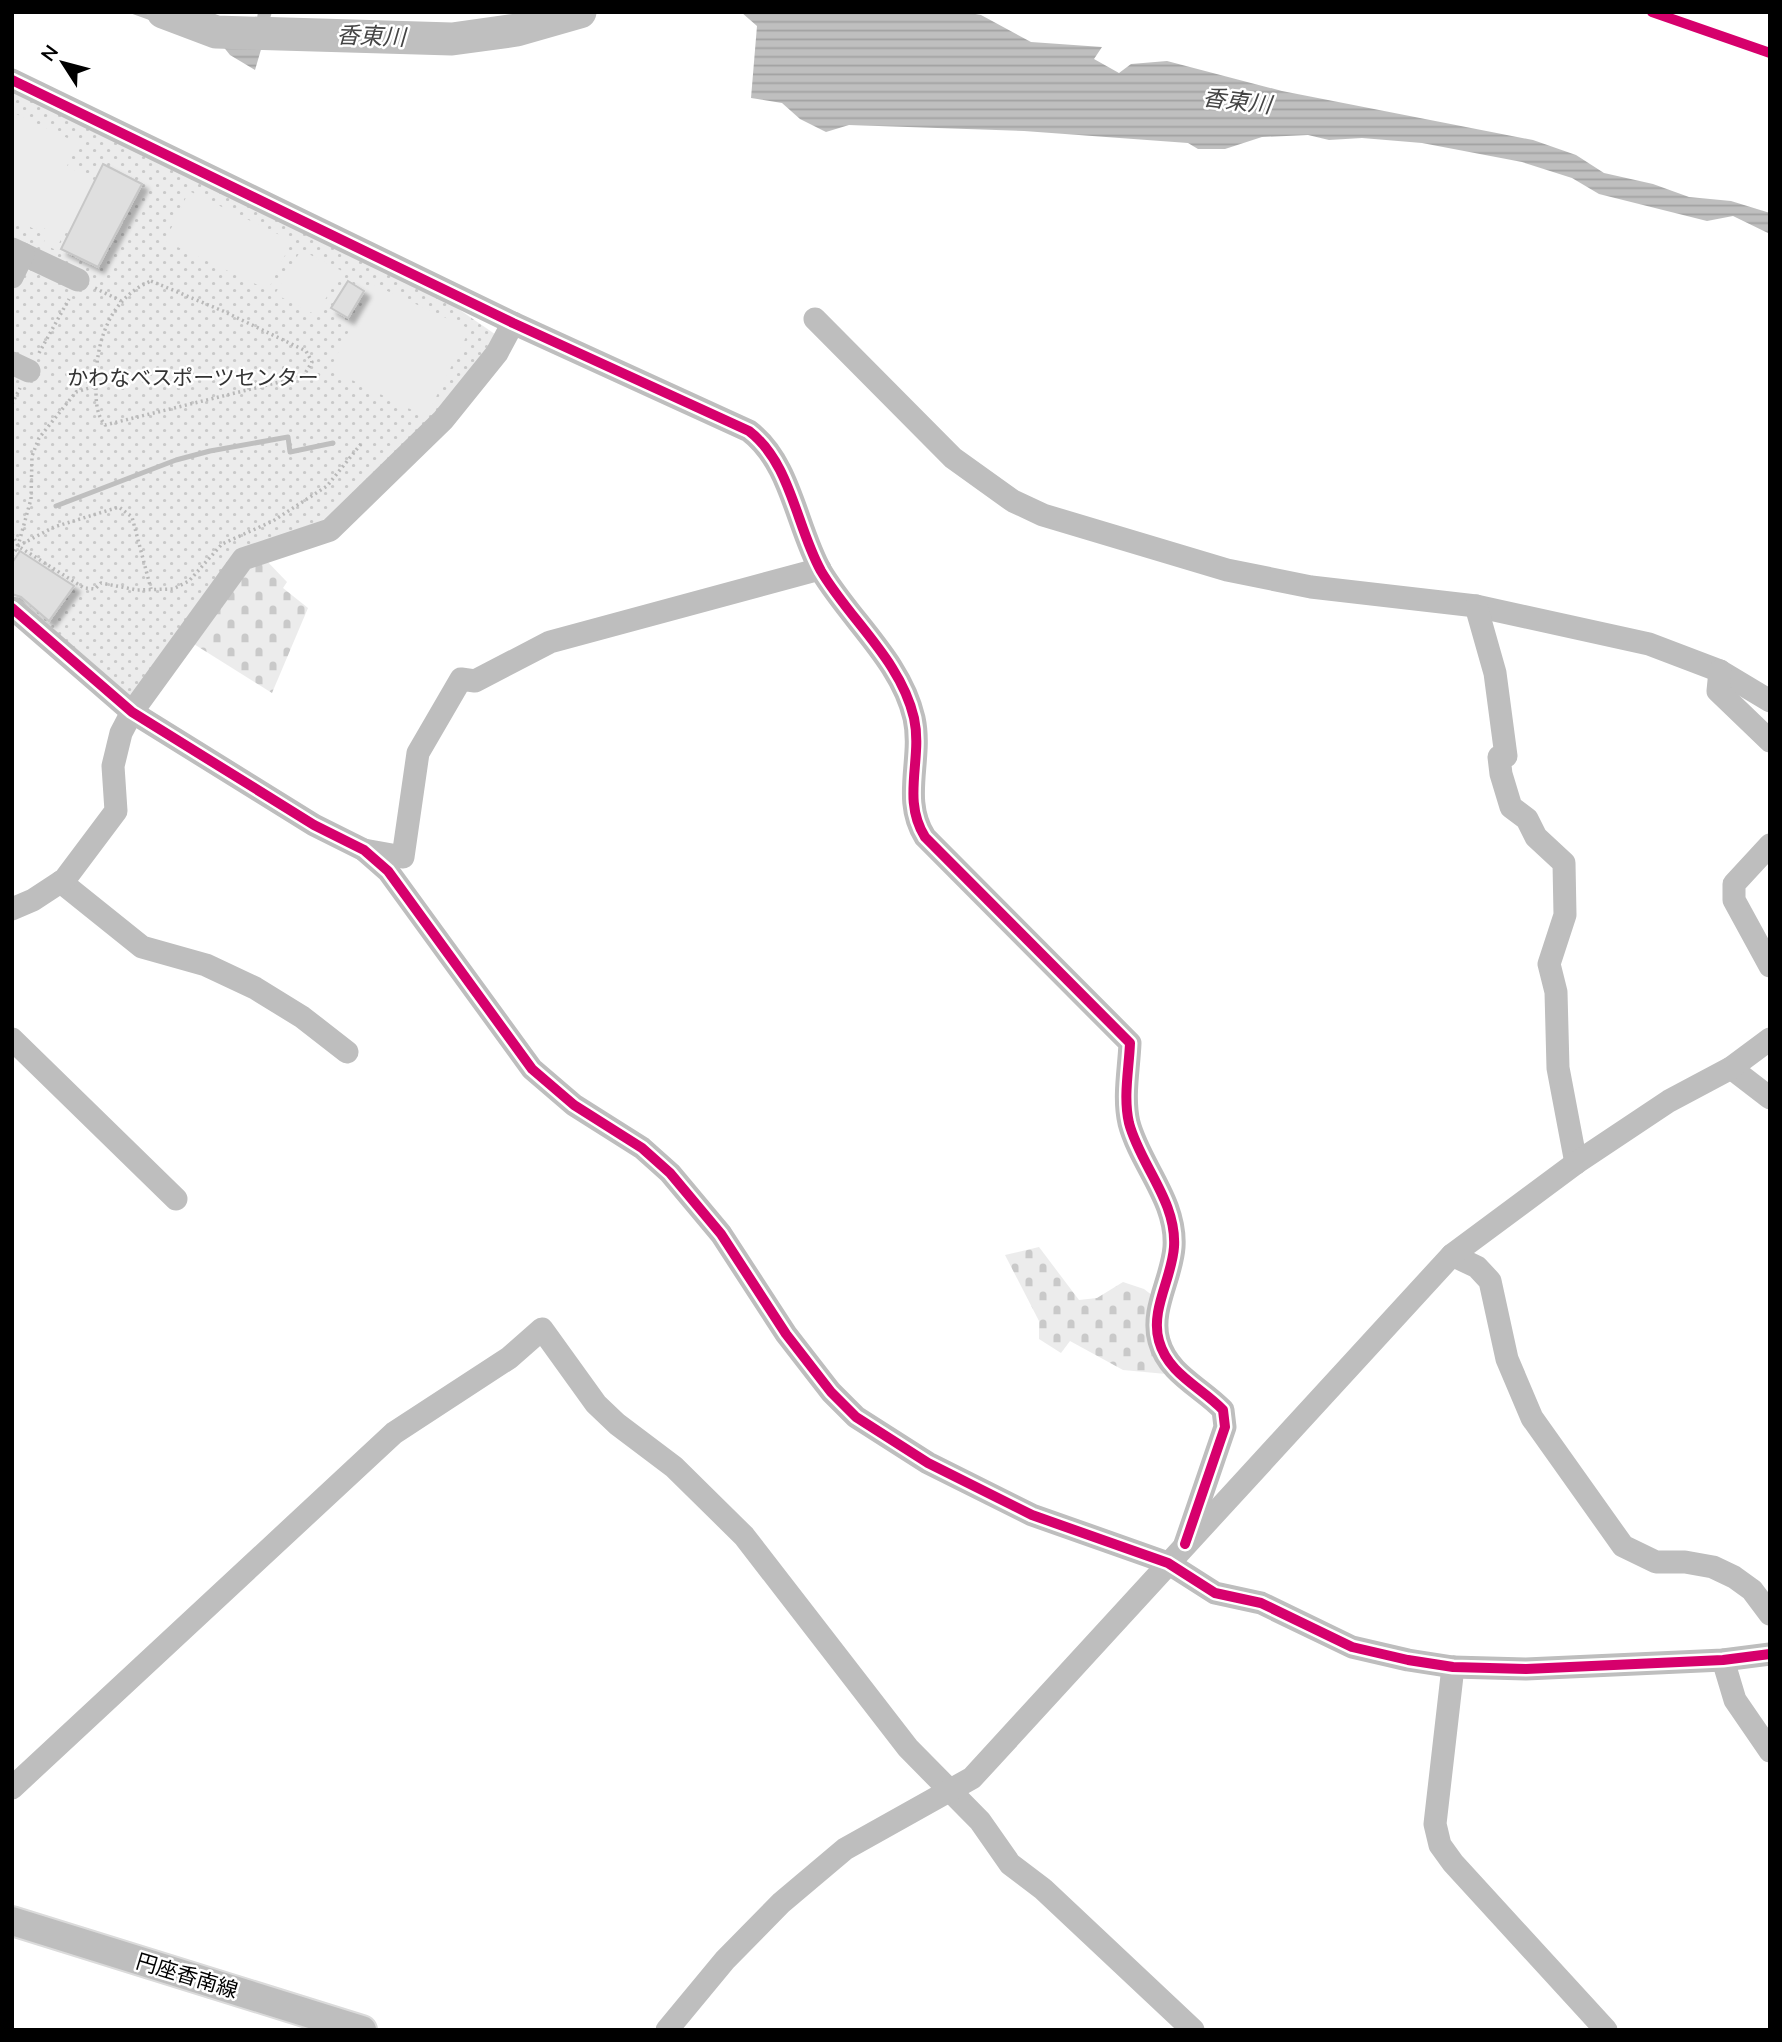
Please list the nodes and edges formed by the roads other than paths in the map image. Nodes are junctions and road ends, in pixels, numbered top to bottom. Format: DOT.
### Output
graph roads {
  1 [pos="12,80"];
  2 [pos="18,251"];
  3 [pos="12,277"];
  4 [pos="78,280"];
  5 [pos="815,319"];
  6 [pos="513,323"];
  7 [pos="820,569"];
  8 [pos="1476,606"];
  9 [pos="12,608"];
  10 [pos="1720,671"];
  11 [pos="1770,701"];
  12 [pos="132,712"];
  13 [pos="1770,741"];
  14 [pos="1770,845"];
  15 [pos="364,850"];
  16 [pos="61,882"];
  17 [pos="12,909"];
  18 [pos="1770,966"];
  19 [pos="12,1039"];
  20 [pos="1770,1039"];
  21 [pos="347,1052"];
  22 [pos="1731,1068"];
  23 [pos="1770,1098"];
  24 [pos="1576,1163"];
  25 [pos="176,1199"];
  26 [pos="1451,1255"];
  27 [pos="1185,1544"];
  28 [pos="1168,1563"];
  29 [pos="1770,1614"];
  30 [pos="1770,1654"];
  31 [pos="1723,1660"];
  32 [pos="1453,1667"];
  33 [pos="1770,1751"];
  34 [pos="12,1788"];
  35 [pos="950,1791"];
  36 [pos="12,1921"];
  37 [pos="362,2030"];
  38 [pos="667,2030"];
  39 [pos="1193,2030"];
  40 [pos="1606,2030"];
  1 -- 6 [label="street"];
  2 -- 3 [label="street"];
  2 -- 4 [label="street"];
  5 -- 8 [label="street"];
  6 -- 7 [label="street"];
  6 -- 12 [label="street"];
  7 -- 15 [label="street"];
  7 -- 27 [label="street"];
  8 -- 10 [label="street"];
  8 -- 24 [label="street"];
  9 -- 12 [label="street"];
  10 -- 11 [label="street"];
  10 -- 13 [label="street"];
  12 -- 15 [label="street"];
  12 -- 16 [label="street"];
  14 -- 18 [label="street"];
  15 -- 28 [label="street"];
  16 -- 17 [label="street"];
  16 -- 21 [label="street"];
  19 -- 25 [label="street"];
  20 -- 22 [label="street"];
  22 -- 23 [label="street"];
  22 -- 24 [label="street"];
  24 -- 26 [label="street"];
  26 -- 27 [label="street"];
  26 -- 29 [label="street"];
  27 -- 28 [label="street"];
  28 -- 32 [label="street"];
  28 -- 35 [label="street"];
  30 -- 31 [label="street"];
  31 -- 32 [label="street"];
  31 -- 33 [label="street"];
  32 -- 40 [label="street"];
  34 -- 35 [label="street"];
  35 -- 38 [label="street"];
  35 -- 39 [label="street"];
  36 -- 37 [label="main road, 円座香南線"];
}
